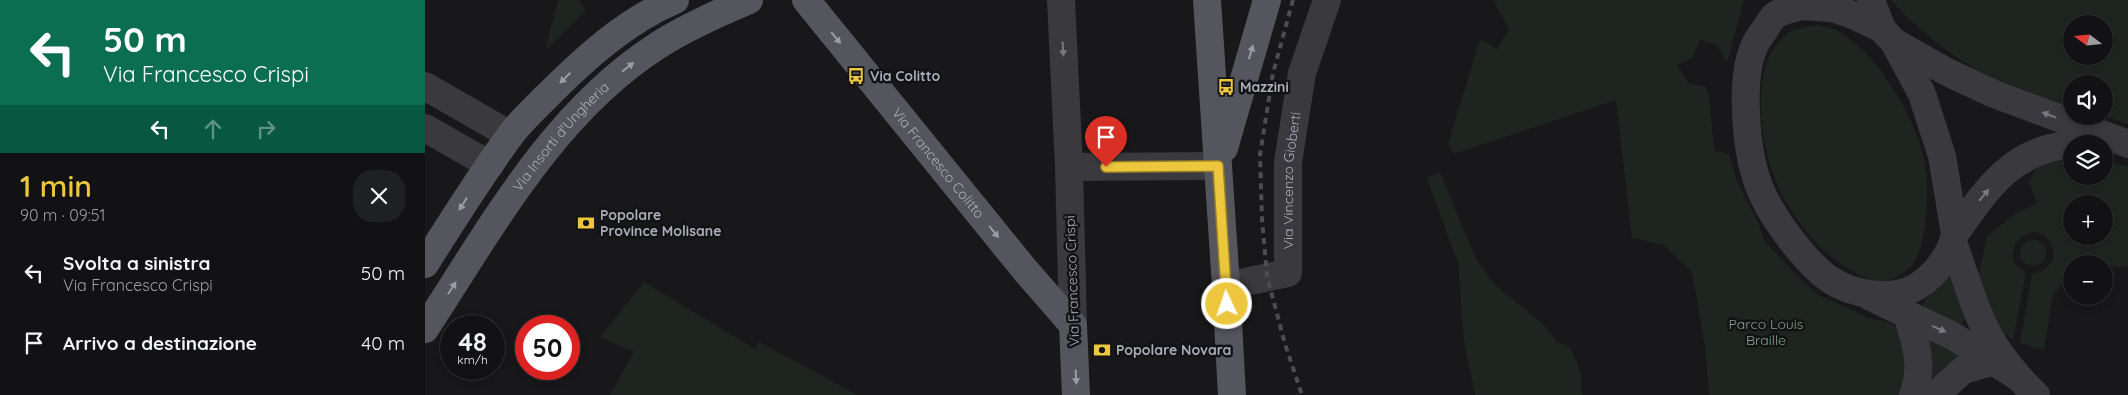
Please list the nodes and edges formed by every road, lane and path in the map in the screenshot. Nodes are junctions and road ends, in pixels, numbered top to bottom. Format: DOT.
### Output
graph roads {
  1 [pos="675,0"];
  2 [pos="749,0"];
  3 [pos="806,0"];
  4 [pos="1061,0"];
  5 [pos="1207,0"];
  6 [pos="1267,0"];
  7 [pos="1327,0"];
  8 [pos="1767,0"];
  9 [pos="1871,0"];
  10 [pos="1888,36"];
  11 [pos="1754,45"];
  12 [pos="425,86"];
  13 [pos="425,128"];
  14 [pos="510,135"];
  15 [pos="2128,144"];
  16 [pos="2063,146"];
  17 [pos="2113,148"];
  18 [pos="2128,150"];
  19 [pos="490,165"];
  20 [pos="1218,166"];
  21 [pos="1069,168"];
  22 [pos="1954,238"];
  23 [pos="425,264"];
  24 [pos="1226,286"];
  25 [pos="1863,294"];
  26 [pos="1907,315"];
  27 [pos="1073,325"];
  28 [pos="425,329"];
  29 [pos="1991,362"];
  30 [pos="2027,386"];
  31 [pos="1076,395"];
  32 [pos="1232,395"];
  33 [pos="1913,395"];
  34 [pos="1936,395"];
  1 -- 14 [label="main road, one-way"];
  28 -- 2 [label="main road, Via Insorti d'Ungheria, one-way"];
  3 -- 27 [label="main road, Via Francesco Colitto, one-way"];
  4 -- 21 [label="street, Via Francesco Crispi, one-way"];
  5 -- 20 [label="main road"];
  20 -- 6 [label="main road, one-way"];
  7 -- 24 [label="street, Via Vincenzo Gioberti"];
  8 -- 11 [label="street"];
  9 -- 10 [label="street"];
  10 -- 11 [label="street"];
  15 -- 10 [label="street, one-way"];
  10 -- 22 [label="street"];
  11 -- 25 [label="street"];
  12 -- 14 [label="street"];
  13 -- 19 [label="street"];
  14 -- 19 [label="main road"];
  22 -- 16 [label="street, one-way"];
  17 -- 18 [label="street"];
  19 -- 23 [label="main road, one-way"];
  20 -- 21 [label="street"];
  20 -- 24 [label="main road"];
  21 -- 27 [label="street, Via Francesco Crispi"];
  22 -- 25 [label="street"];
  22 -- 30 [label="street"];
  24 -- 32 [label="main road"];
  25 -- 26 [label="street"];
  26 -- 29 [label="street, one-way"];
  26 -- 33 [label="street"];
  27 -- 31 [label="main road, Via Francesco Crispi, one-way"];
  29 -- 30 [label="street"];
  29 -- 34 [label="street"];
}
